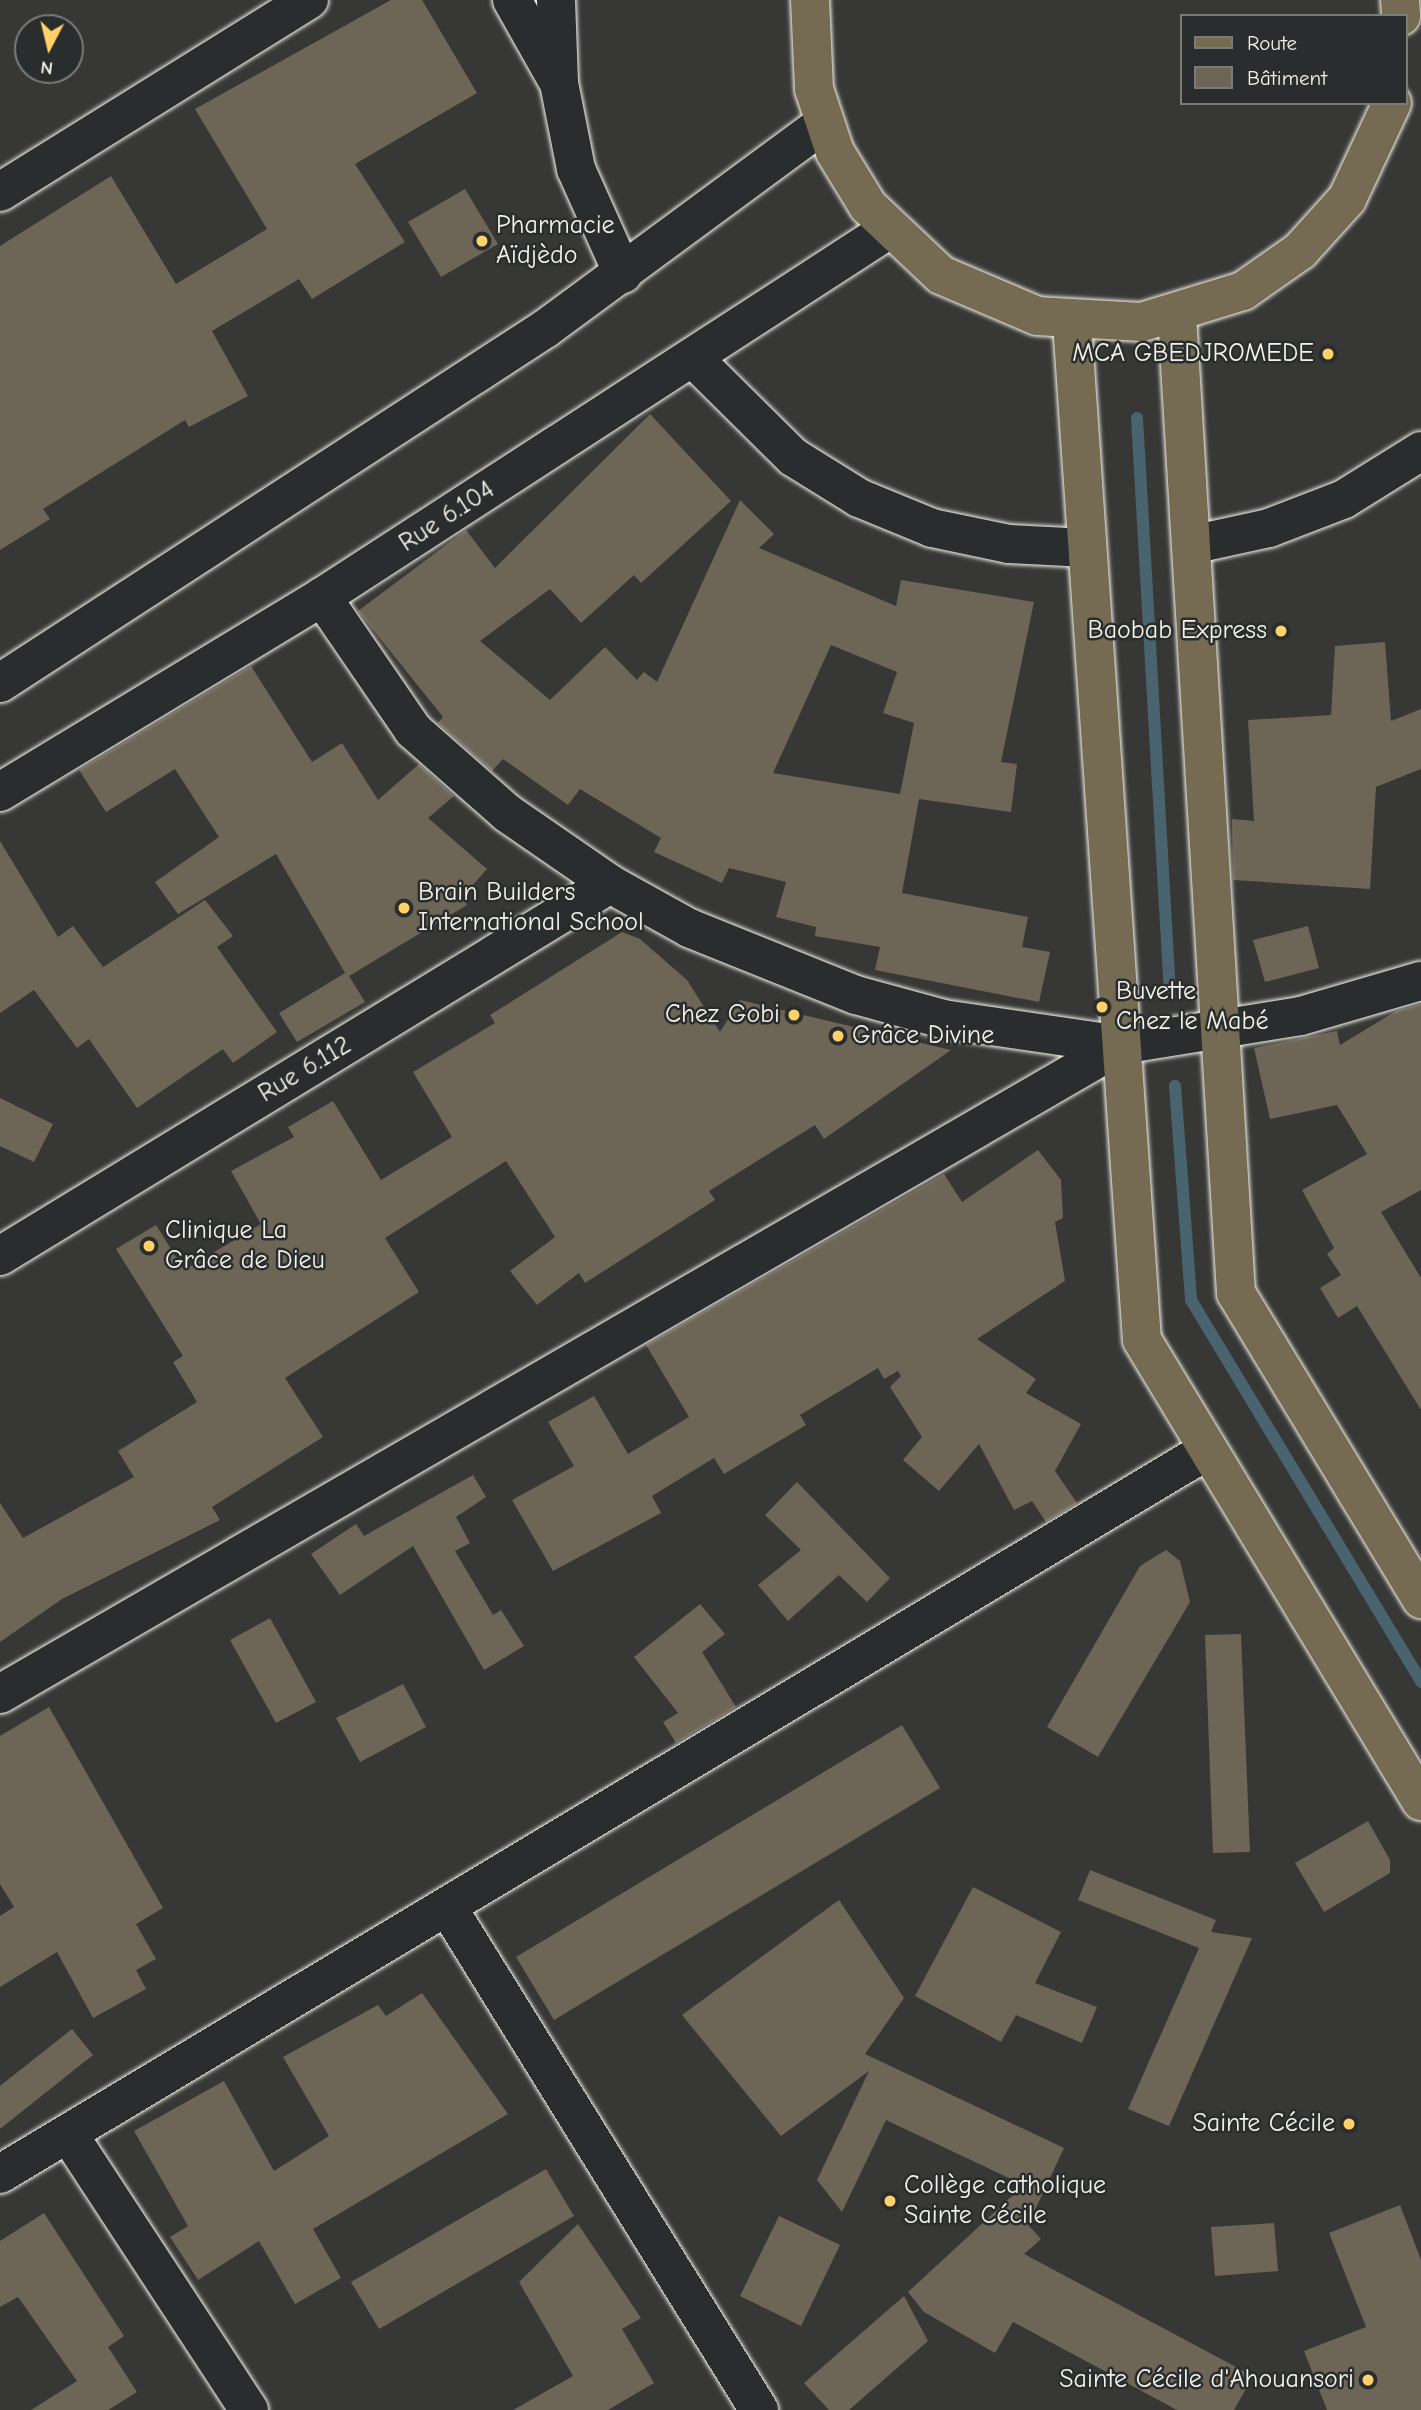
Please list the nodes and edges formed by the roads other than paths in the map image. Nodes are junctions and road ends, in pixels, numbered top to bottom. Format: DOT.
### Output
graph roads {
  1 [pos="309,0"];
  2 [pos="512,0"];
  3 [pos="555,0"];
  4 [pos="810,0"];
  5 [pos="559,83"];
  6 [pos="1391,105"];
  7 [pos="824,123"];
  8 [pos="0,191"];
  9 [pos="888,230"];
  10 [pos="623,274"];
  11 [pos="1177,315"];
  12 [pos="1072,322"];
  13 [pos="693,358"];
  14 [pos="1421,451"];
  15 [pos="1191,545"];
  16 [pos="1087,548"];
  17 [pos="323,597"];
  18 [pos="0,683"];
  19 [pos="0,792"];
  20 [pos="610,884"];
  21 [pos="1421,981"];
  22 [pos="1220,1031"];
  23 [pos="1121,1045"];
  24 [pos="0,1256"];
  25 [pos="1208,1450"];
  26 [pos="1421,1599"];
  27 [pos="0,1694"];
  28 [pos="1421,1801"];
  29 [pos="448,1908"];
  30 [pos="69,2135"];
  31 [pos="0,2175"];
  32 [pos="249,2410"];
  33 [pos="758,2410"];
  1 -- 8 [label="street"];
  2 -- 5 [label="street"];
  3 -- 5 [label="street"];
  4 -- 7 [label="main road"];
  5 -- 10 [label="street"];
  6 -- 11 [label="main road"];
  7 -- 9 [label="main road"];
  7 -- 10 [label="street"];
  9 -- 12 [label="main road"];
  9 -- 13 [label="street, Rue 6.104"];
  10 -- 18 [label="street"];
  11 -- 12 [label="main road"];
  11 -- 15 [label="main road"];
  12 -- 16 [label="main road"];
  13 -- 16 [label="street"];
  13 -- 17 [label="street, Rue 6.104"];
  14 -- 15 [label="street"];
  15 -- 22 [label="main road"];
  16 -- 23 [label="main road"];
  17 -- 19 [label="street, Rue 6.104"];
  17 -- 20 [label="street"];
  20 -- 23 [label="street"];
  20 -- 24 [label="street, Rue 6.112"];
  21 -- 22 [label="street"];
  22 -- 23 [label="street"];
  22 -- 26 [label="main road"];
  23 -- 25 [label="main road"];
  23 -- 27 [label="street"];
  25 -- 28 [label="main road"];
  25 -- 29 [label="street"];
  29 -- 30 [label="street"];
  29 -- 33 [label="street"];
  30 -- 31 [label="street"];
  30 -- 32 [label="street"];
}
